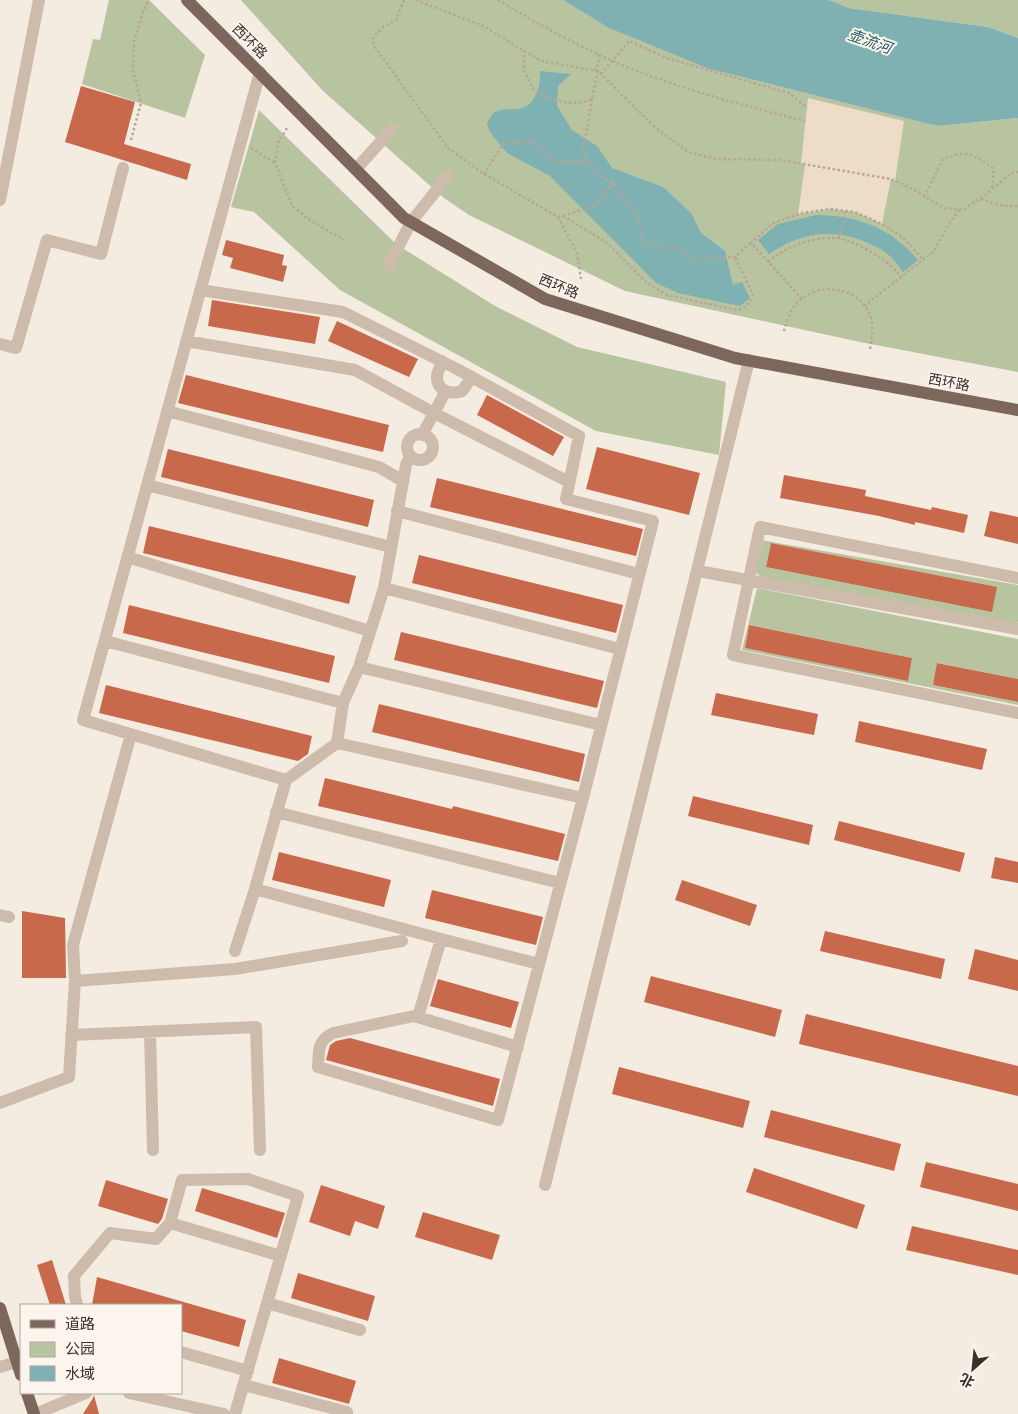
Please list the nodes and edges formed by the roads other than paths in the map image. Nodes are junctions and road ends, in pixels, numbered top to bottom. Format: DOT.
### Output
graph roads {
  1 [pos="40,0"];
  2 [pos="187,0"];
  3 [pos="260,72"];
  4 [pos="393,128"];
  5 [pos="122,168"];
  6 [pos="356,169"];
  7 [pos="448,176"];
  8 [pos="0,200"];
  9 [pos="411,222"];
  10 [pos="390,265"];
  11 [pos="200,290"];
  12 [pos="186,341"];
  13 [pos="0,344"];
  14 [pos="749,360"];
  15 [pos="442,361"];
  16 [pos="472,377"];
  17 [pos="446,391"];
  18 [pos="1018,410"];
  19 [pos="167,411"];
  20 [pos="434,413"];
  21 [pos="422,434"];
  22 [pos="410,456"];
  23 [pos="403,481"];
  24 [pos="569,482"];
  25 [pos="147,485"];
  26 [pos="398,511"];
  27 [pos="391,547"];
  28 [pos="127,557"];
  29 [pos="698,571"];
  30 [pos="639,574"];
  31 [pos="1018,578"];
  32 [pos="749,580"];
  33 [pos="384,588"];
  34 [pos="1018,630"];
  35 [pos="370,631"];
  36 [pos="105,640"];
  37 [pos="620,649"];
  38 [pos="360,666"];
  39 [pos="343,703"];
  40 [pos="1018,713"];
  41 [pos="601,725"];
  42 [pos="131,734"];
  43 [pos="337,743"];
  44 [pos="286,780"];
  45 [pos="582,798"];
  46 [pos="276,812"];
  47 [pos="560,883"];
  48 [pos="255,889"];
  49 [pos="441,939"];
  50 [pos="402,941"];
  51 [pos="235,951"];
  52 [pos="539,964"];
  53 [pos="75,981"];
  54 [pos="418,1017"];
  55 [pos="150,1032"];
  56 [pos="71,1035"];
  57 [pos="518,1047"];
  58 [pos="0,1103"];
  59 [pos="153,1150"];
  60 [pos="260,1150"];
  61 [pos="545,1185"];
  62 [pos="170,1223"];
  63 [pos="281,1256"];
  64 [pos="267,1303"];
  65 [pos="77,1304"];
  66 [pos="0,1308"];
  67 [pos="360,1330"];
  68 [pos="182,1352"];
  69 [pos="17,1362"];
  70 [pos="0,1367"];
  71 [pos="248,1371"];
  72 [pos="20,1372"];
  73 [pos="244,1385"];
  74 [pos="27,1394"];
  75 [pos="84,1394"];
  76 [pos="134,1394"];
  77 [pos="347,1412"];
  78 [pos="34,1414"];
  79 [pos="224,1414"];
  80 [pos="235,1414"];
  1 -- 8 [label="street"];
  2 -- 3 [label="main road, 西环路"];
  3 -- 6 [label="main road, 西环路"];
  3 -- 11 [label="street"];
  4 -- 6 [label="street"];
  5 -- 13 [label="street"];
  6 -- 9 [label="main road, 西环路"];
  7 -- 9 [label="street"];
  9 -- 10 [label="street"];
  9 -- 14 [label="main road, 西环路"];
  11 -- 12 [label="street"];
  11 -- 15 [label="street"];
  12 -- 19 [label="street"];
  12 -- 20 [label="street"];
  14 -- 18 [label="main road, 西环路"];
  14 -- 29 [label="street"];
  15 -- 16 [label="street"];
  15 -- 17 [label="street"];
  16 -- 17 [label="street"];
  16 -- 24 [label="street"];
  17 -- 20 [label="street"];
  19 -- 23 [label="street"];
  19 -- 25 [label="street"];
  20 -- 21 [label="street"];
  20 -- 24 [label="street"];
  21 -- 22 [label="street"];
  21 -- 22 [label="street"];
  22 -- 23 [label="street"];
  23 -- 26 [label="street"];
  24 -- 30 [label="street"];
  25 -- 27 [label="street"];
  25 -- 28 [label="street"];
  26 -- 27 [label="street"];
  26 -- 30 [label="street"];
  27 -- 33 [label="street"];
  28 -- 35 [label="street"];
  28 -- 36 [label="street"];
  29 -- 32 [label="street"];
  29 -- 61 [label="street"];
  30 -- 37 [label="street"];
  31 -- 32 [label="street"];
  32 -- 34 [label="street"];
  32 -- 40 [label="street"];
  33 -- 35 [label="street"];
  33 -- 37 [label="street"];
  35 -- 38 [label="street"];
  36 -- 39 [label="street"];
  36 -- 42 [label="street"];
  37 -- 41 [label="street"];
  38 -- 39 [label="street"];
  38 -- 41 [label="street"];
  39 -- 43 [label="street"];
  41 -- 45 [label="street"];
  42 -- 44 [label="street"];
  42 -- 53 [label="street"];
  43 -- 44 [label="street"];
  43 -- 45 [label="street"];
  44 -- 46 [label="street"];
  45 -- 47 [label="street"];
  46 -- 47 [label="street"];
  46 -- 48 [label="street"];
  47 -- 52 [label="street"];
  48 -- 49 [label="street"];
  48 -- 51 [label="street"];
  49 -- 52 [label="street"];
  49 -- 54 [label="street"];
  50 -- 53 [label="street"];
  52 -- 57 [label="street"];
  53 -- 56 [label="street"];
  54 -- 57 [label="street"];
  54 -- 57 [label="street"];
  55 -- 56 [label="street"];
  55 -- 59 [label="street"];
  55 -- 60 [label="street"];
  56 -- 58 [label="street"];
  62 -- 63 [label="street"];
  62 -- 63 [label="street"];
  62 -- 65 [label="street"];
  63 -- 64 [label="street"];
  64 -- 67 [label="street"];
  64 -- 71 [label="street"];
  66 -- 69 [label="main road"];
  68 -- 71 [label="street"];
  69 -- 70 [label="street"];
  69 -- 72 [label="main road"];
  71 -- 73 [label="street"];
  73 -- 77 [label="street"];
  73 -- 80 [label="street"];
  74 -- 78 [label="main road"];
  75 -- 78 [label="street"];
  76 -- 79 [label="street"];
}
